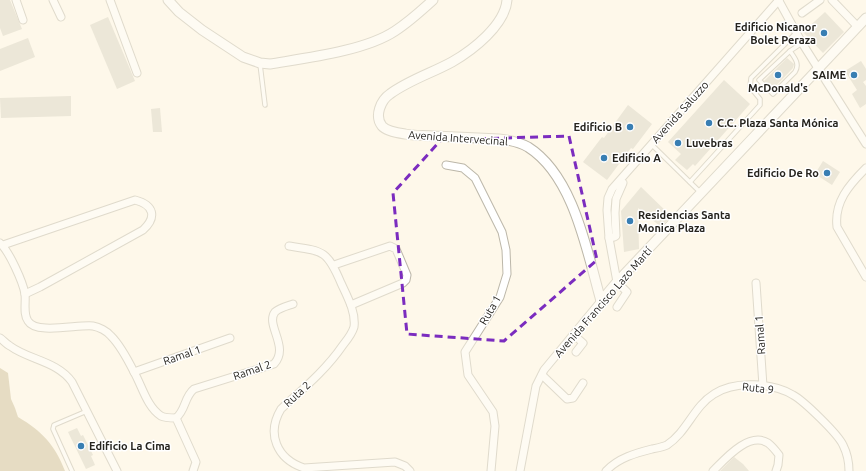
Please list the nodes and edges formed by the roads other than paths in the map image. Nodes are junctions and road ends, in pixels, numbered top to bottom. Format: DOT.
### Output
graph roads {
  1 [pos="16,0"];
  2 [pos="53,0"];
  3 [pos="110,0"];
  4 [pos="168,0"];
  5 [pos="433,0"];
  6 [pos="507,0"];
  7 [pos="779,0"];
  8 [pos="820,0"];
  9 [pos="832,0"];
  10 [pos="802,13"];
  11 [pos="61,17"];
  12 [pos="866,18"];
  13 [pos="22,20"];
  14 [pos="858,28"];
  15 [pos="796,32"];
  16 [pos="802,43"];
  17 [pos="790,51"];
  18 [pos="260,63"];
  19 [pos="818,70"];
  20 [pos="136,73"];
  21 [pos="265,105"];
  22 [pos="651,144"];
  23 [pos="866,144"];
  24 [pos="446,165"];
  25 [pos="866,168"];
  26 [pos="690,182"];
  27 [pos="623,183"];
  28 [pos="702,193"];
  29 [pos="609,238"];
  30 [pos="2,244"];
  31 [pos="289,246"];
  32 [pos="334,265"];
  33 [pos="866,277"];
  34 [pos="617,282"];
  35 [pos="756,284"];
  36 [pos="25,294"];
  37 [pos="601,301"];
  38 [pos="292,304"];
  39 [pos="351,305"];
  40 [pos="617,307"];
  41 [pos="574,335"];
  42 [pos="0,338"];
  43 [pos="230,338"];
  44 [pos="576,352"];
  45 [pos="134,372"];
  46 [pos="542,375"];
  47 [pos="583,383"];
  48 [pos="763,386"];
  49 [pos="87,412"];
  50 [pos="176,418"];
  51 [pos="72,471"];
  52 [pos="117,471"];
  53 [pos="193,471"];
  54 [pos="410,471"];
  55 [pos="490,471"];
  56 [pos="520,471"];
  57 [pos="606,471"];
  58 [pos="713,471"];
  59 [pos="776,471"];
  60 [pos="849,471"];
  1 -- 13 [label="street"];
  2 -- 11 [label="street"];
  3 -- 20 [label="street"];
  4 -- 18 [label="main road"];
  5 -- 18 [label="main road"];
  6 -- 37 [label="main road, Avenida Intervecinal"];
  7 -- 15 [label="street"];
  7 -- 22 [label="street, Avenida Saluzzo"];
  8 -- 10 [label="street"];
  9 -- 14 [label="street"];
  12 -- 14 [label="main road, Avenida Francisco Lazo Martí"];
  14 -- 19 [label="main road, Avenida Francisco Lazo Martí"];
  15 -- 16 [label="street"];
  15 -- 26 [label="lane"];
  16 -- 17 [label="lane"];
  16 -- 19 [label="street"];
  17 -- 17 [label="lane"];
  18 -- 21 [label="lane"];
  19 -- 23 [label="street"];
  19 -- 28 [label="main road, Avenida Francisco Lazo Martí"];
  22 -- 26 [label="lane"];
  22 -- 29 [label="street, Avenida Saluzzo"];
  24 -- 55 [label="street, Ruta 1"];
  25 -- 33 [label="street"];
  26 -- 28 [label="lane"];
  27 -- 29 [label="street"];
  28 -- 34 [label="main road, Avenida Francisco Lazo Martí"];
  29 -- 34 [label="street, Avenida Saluzzo"];
  30 -- 36 [label="street"];
  30 -- 36 [label="street"];
  31 -- 32 [label="street, Ruta 2"];
  32 -- 39 [label="street, Ruta 2"];
  32 -- 39 [label="street"];
  34 -- 37 [label="main road, Avenida Francisco Lazo Martí"];
  34 -- 40 [label="street, Avenida Saluzzo"];
  35 -- 48 [label="street, Ramal 1"];
  36 -- 45 [label="street"];
  37 -- 41 [label="street, Avenida Francisco Lazo Martí"];
  38 -- 50 [label="street, Ramal 2"];
  39 -- 54 [label="street, Ruta 2"];
  41 -- 44 [label="street"];
  41 -- 46 [label="street, Avenida Francisco Lazo Martí"];
  42 -- 49 [label="street"];
  43 -- 45 [label="street, Ramal 1"];
  45 -- 50 [label="street"];
  46 -- 47 [label="street"];
  46 -- 56 [label="street, Avenida Francisco Lazo Martí"];
  48 -- 57 [label="street, Ruta 9"];
  48 -- 60 [label="street, Ruta 9"];
  49 -- 51 [label="lane"];
  49 -- 52 [label="street"];
  50 -- 53 [label="street"];
  58 -- 59 [label="street"];
}
